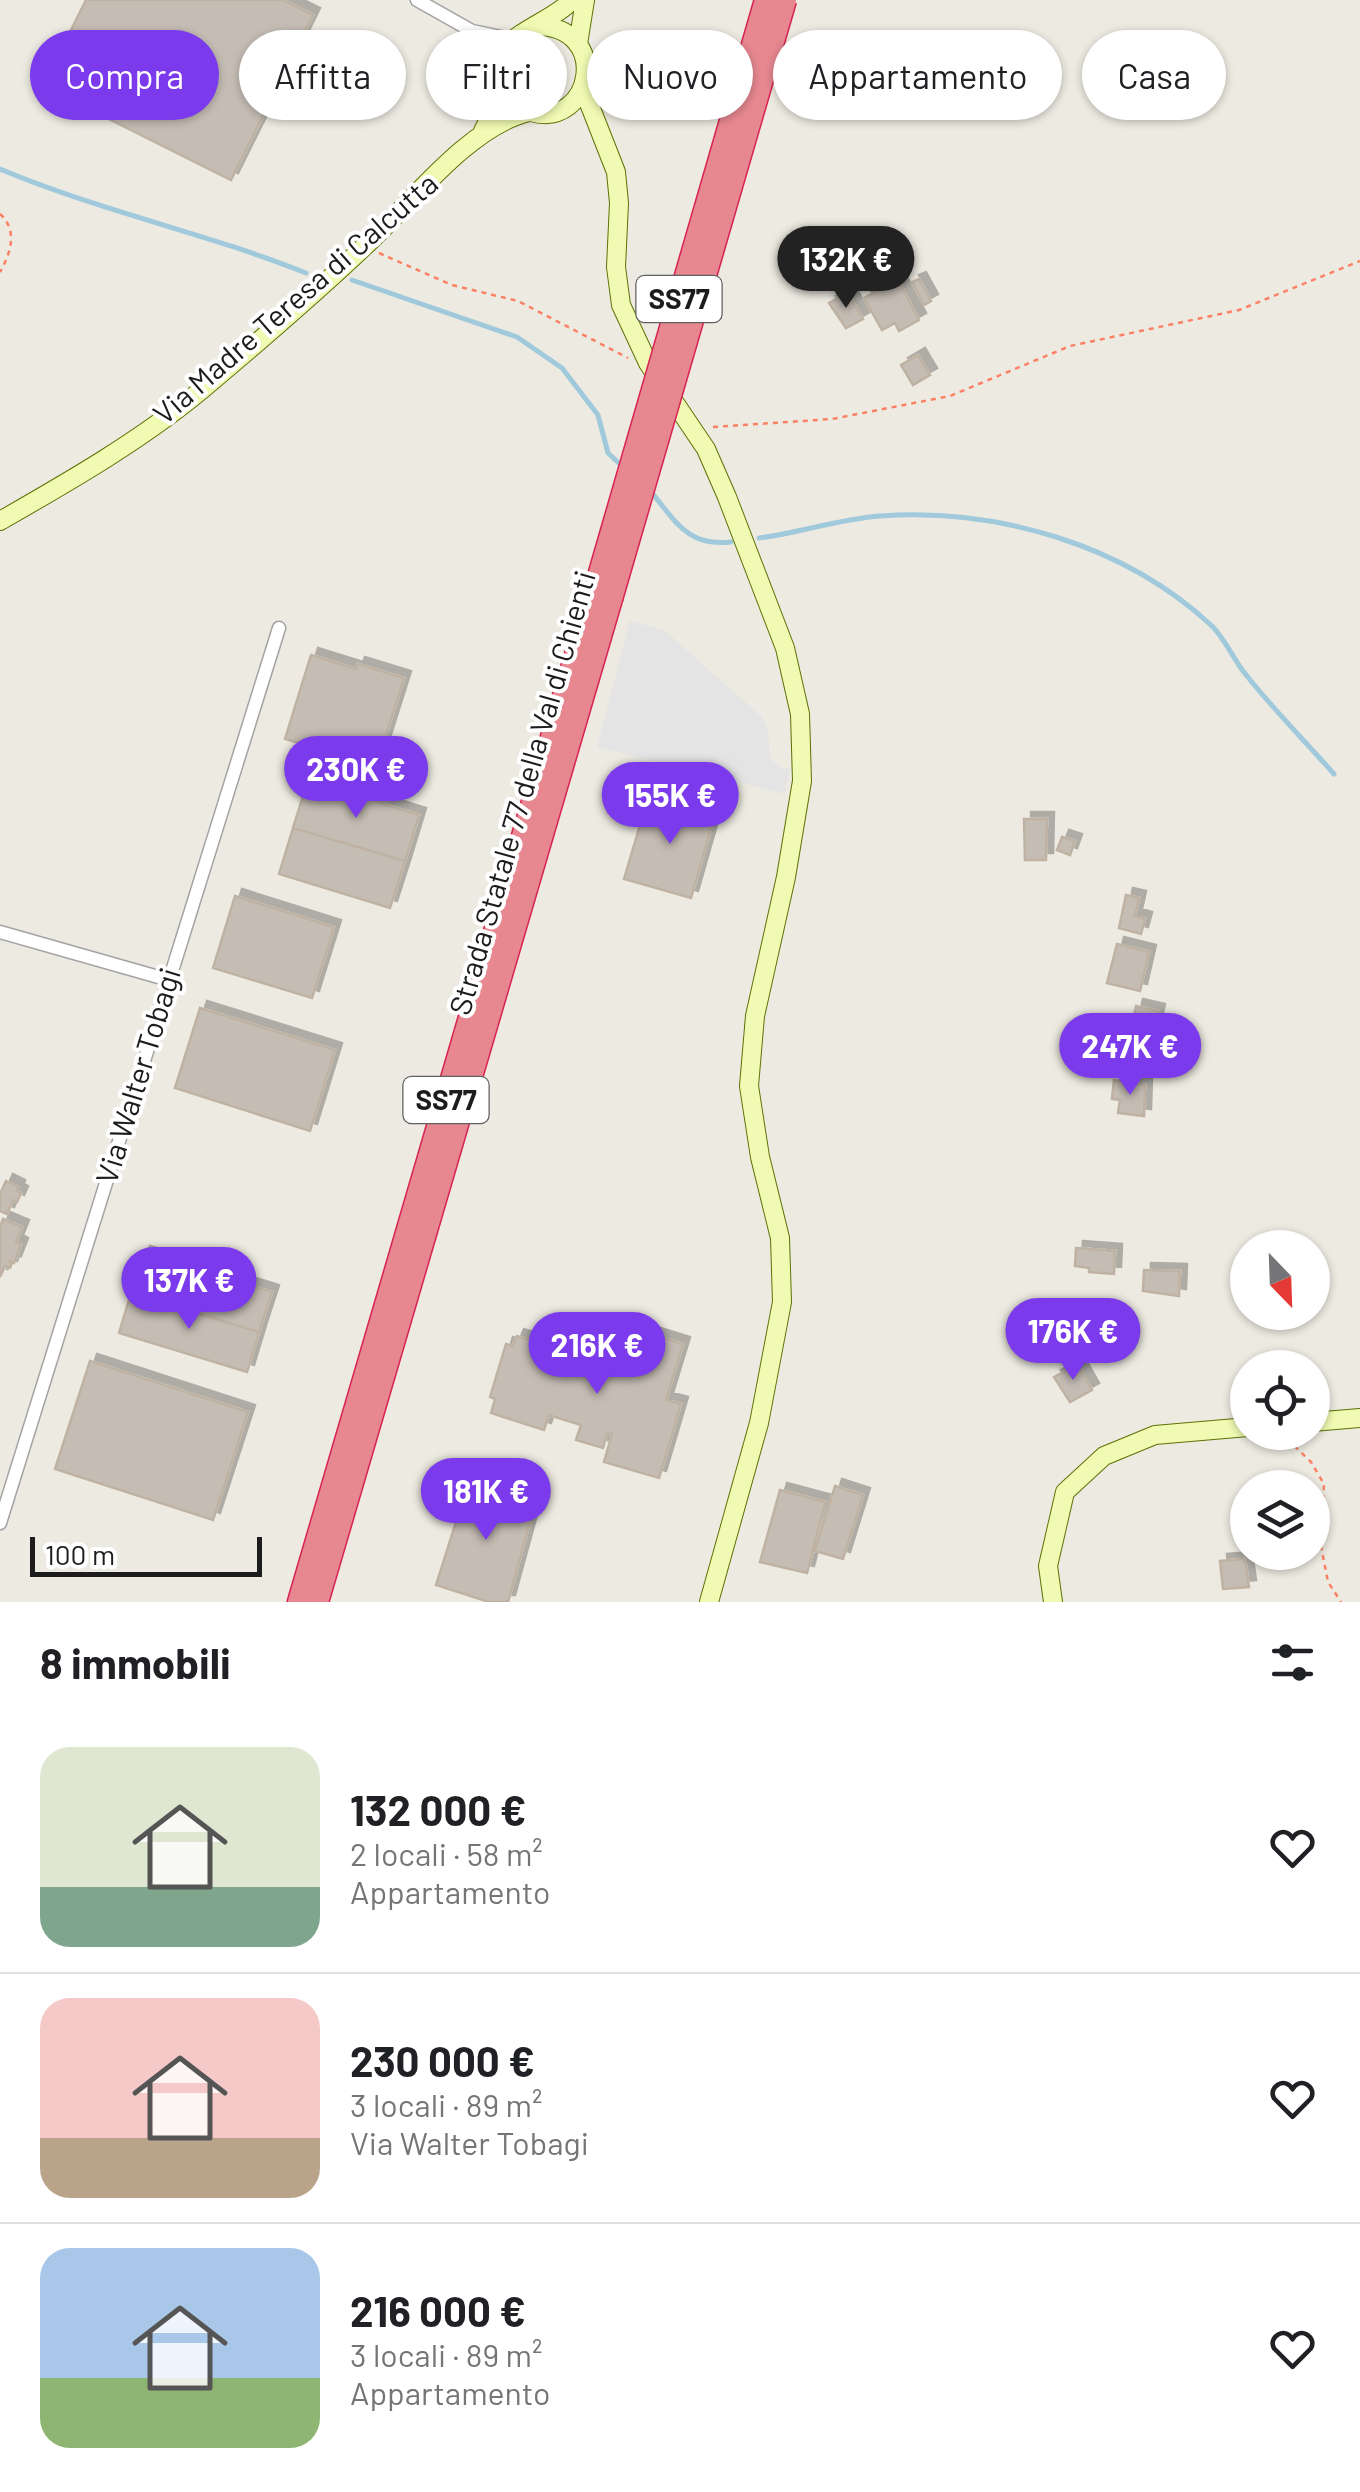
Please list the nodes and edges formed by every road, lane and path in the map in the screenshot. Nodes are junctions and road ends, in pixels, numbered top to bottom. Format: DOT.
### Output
graph roads {
  1 [pos="417,0"];
  2 [pos="572,0"];
  3 [pos="584,0"];
  4 [pos="766,0"];
  5 [pos="785,0"];
  6 [pos="536,26"];
  7 [pos="470,30"];
  8 [pos="528,30"];
  9 [pos="578,44"];
  10 [pos="582,88"];
  11 [pos="567,106"];
  12 [pos="567,117"];
  13 [pos="488,120"];
  14 [pos="504,120"];
  15 [pos="483,130"];
  16 [pos="605,144"];
  17 [pos="0,214"];
  18 [pos="364,247"];
  19 [pos="1360,261"];
  20 [pos="0,272"];
  21 [pos="648,363"];
  22 [pos="692,428"];
  23 [pos="0,521"];
  24 [pos="602,598"];
  25 [pos="278,628"];
  26 [pos="0,932"];
  27 [pos="169,980"];
  28 [pos="1360,1418"];
  29 [pos="1330,1420"];
  30 [pos="1230,1429"];
  31 [pos="1298,1450"];
  32 [pos="0,1523"];
  33 [pos="299,1602"];
  34 [pos="318,1602"];
  35 [pos="709,1602"];
  36 [pos="1054,1602"];
  37 [pos="1341,1602"];
  1 -- 7 [label="street"];
  2 -- 6 [label="street"];
  3 -- 9 [label="street"];
  4 -- 24 [label="highway, Strada Statale 77 della Val di Chienti / SS77, bridge"];
  5 -- 24 [label="highway, Strada Statale 77 della Val di Chienti / SS77, bridge"];
  6 -- 8 [label="street"];
  6 -- 9 [label="street"];
  9 -- 10 [label="street"];
  10 -- 11 [label="street"];
  10 -- 16 [label="street"];
  12 -- 16 [label="street"];
  13 -- 15 [label="street, Via Madre Teresa di Calcutta"];
  14 -- 15 [label="street, Via Madre Teresa di Calcutta"];
  15 -- 18 [label="street, Via Madre Teresa di Calcutta"];
  16 -- 21 [label="street"];
  17 -- 20 [label="path"];
  18 -- 21 [label="path"];
  18 -- 23 [label="street, Via Madre Teresa di Calcutta"];
  19 -- 22 [label="path"];
  21 -- 22 [label="street"];
  22 -- 35 [label="street"];
  24 -- 33 [label="highway, Strada Statale 77 della Val di Chienti / SS77"];
  24 -- 34 [label="highway, Strada Statale 77 della Val di Chienti / SS77"];
  25 -- 27 [label="street, Via Walter Tobagi"];
  26 -- 27 [label="street"];
  27 -- 32 [label="street, Via Walter Tobagi"];
  28 -- 29 [label="street"];
  30 -- 36 [label="street"];
  31 -- 37 [label="path"];
}
